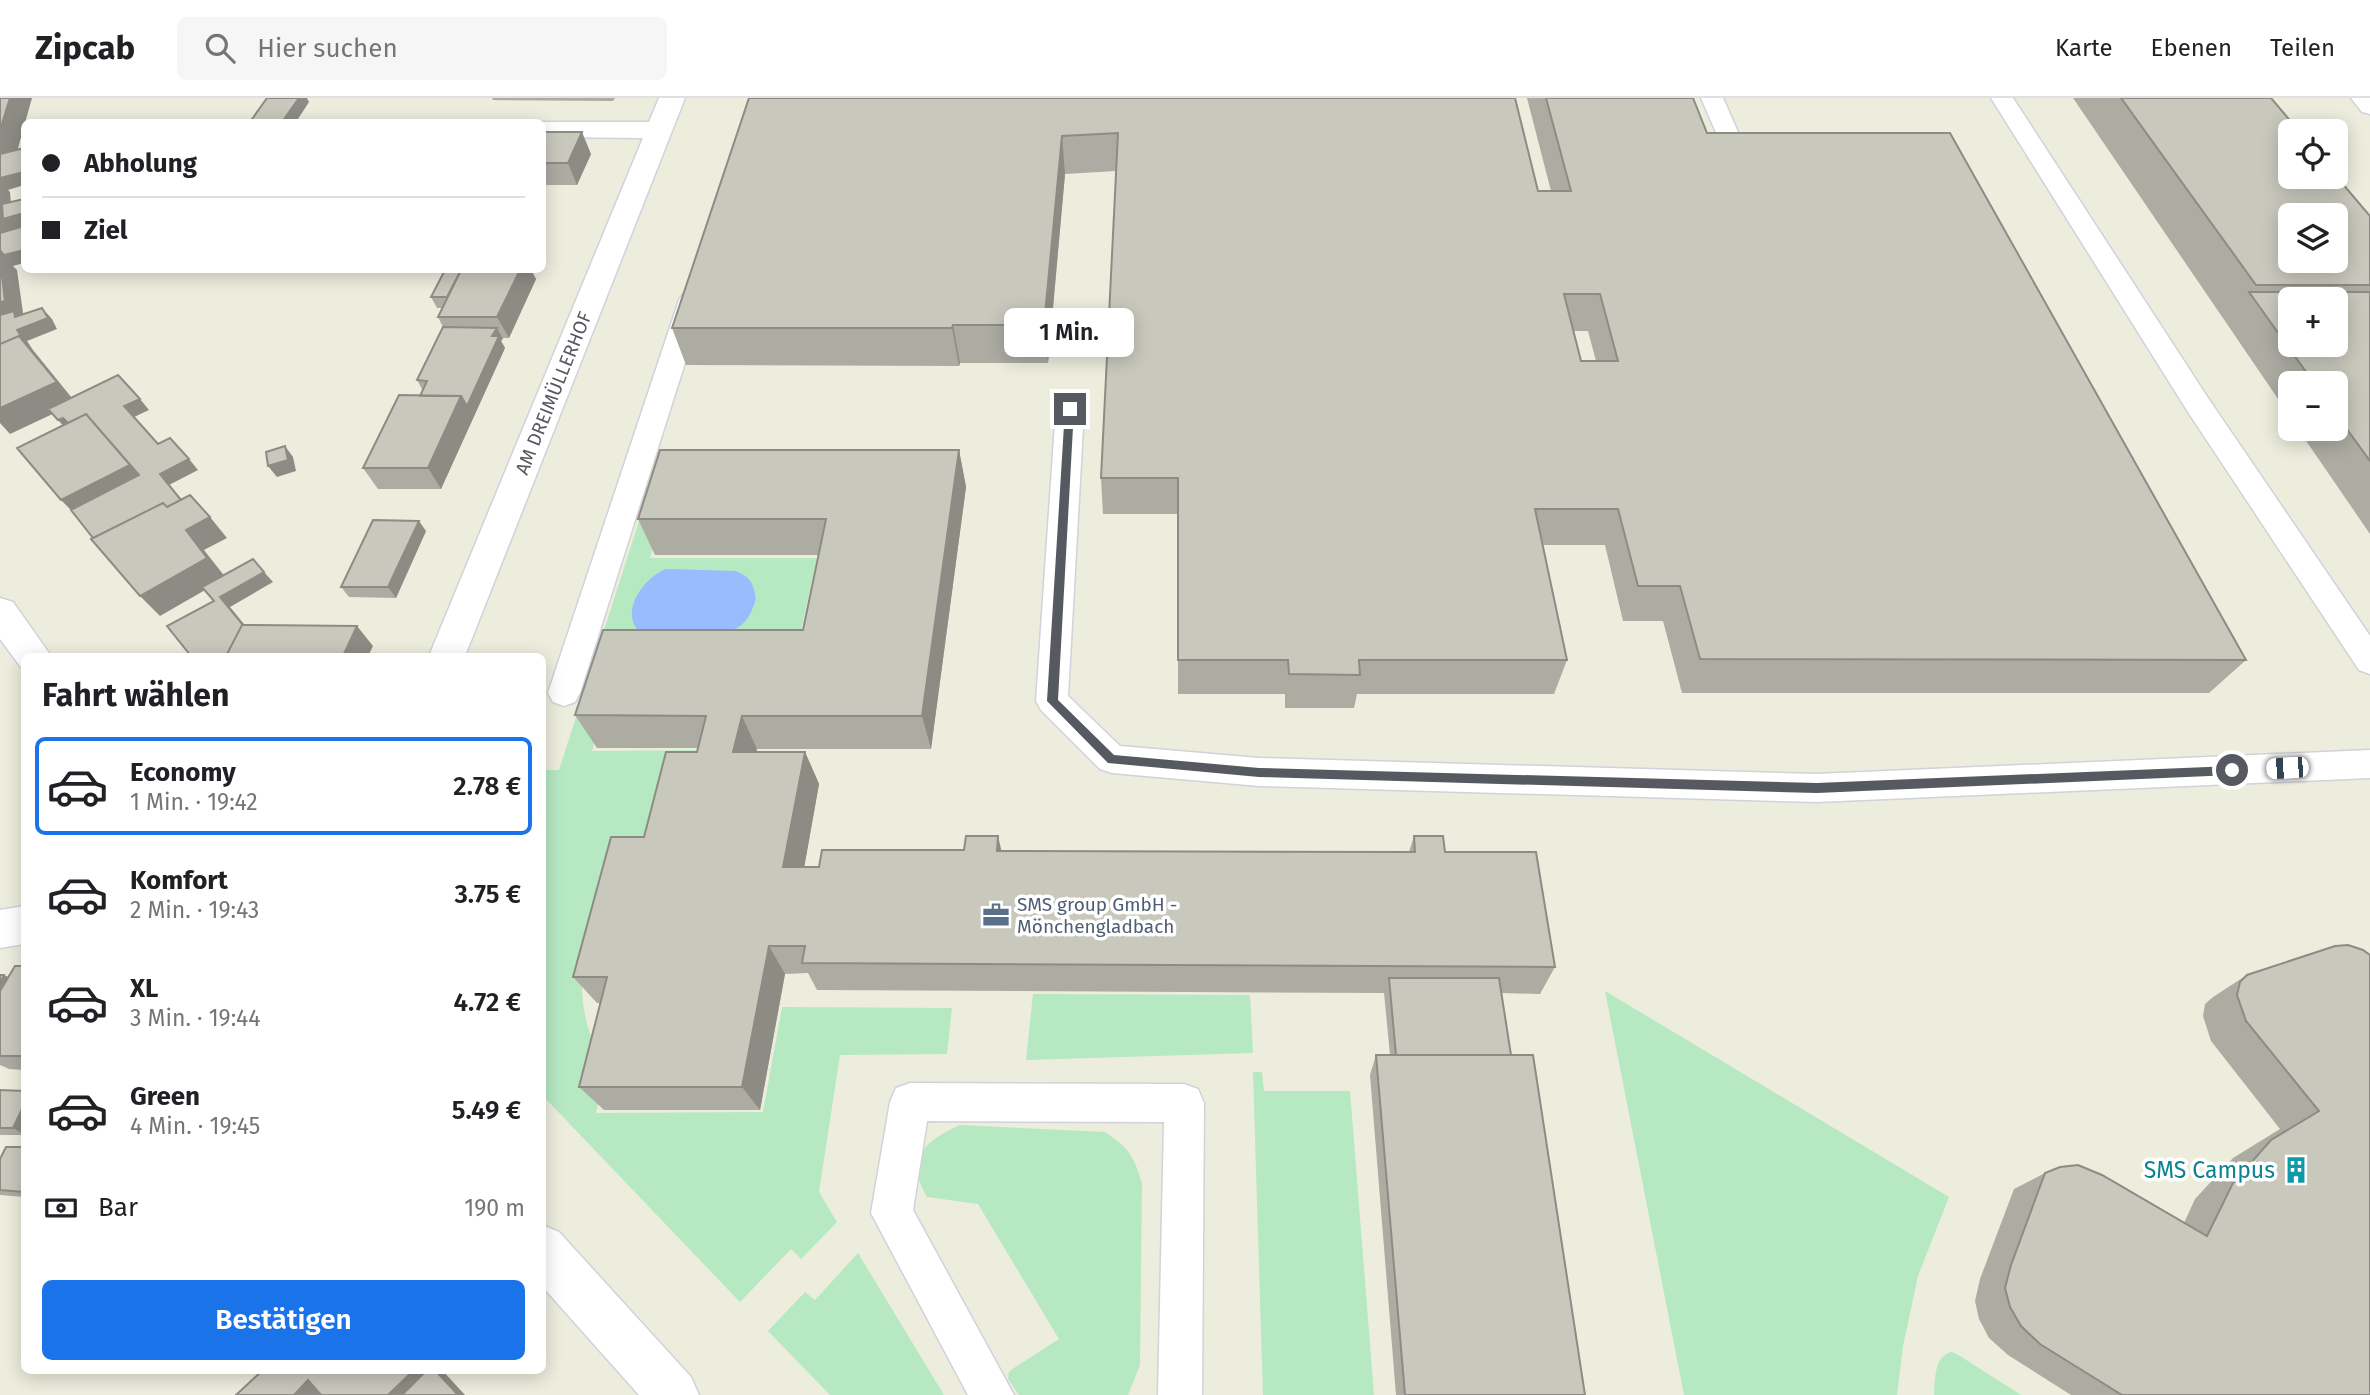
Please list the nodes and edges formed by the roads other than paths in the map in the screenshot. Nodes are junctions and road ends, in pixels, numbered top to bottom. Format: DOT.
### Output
graph roads {
  1 [pos="673,98"];
  2 [pos="1712,98"];
  3 [pos="2002,98"];
  4 [pos="2362,98"];
  5 [pos="2370,107"];
  6 [pos="546,129"];
  7 [pos="659,130"];
  8 [pos="1737,155"];
  9 [pos="698,280"];
  10 [pos="1070,409"];
  11 [pos="0,612"];
  12 [pos="31,653"];
  13 [pos="448,653"];
  14 [pos="2370,661"];
  15 [pos="564,693"];
  16 [pos="2370,764"];
  17 [pos="21,926"];
  18 [pos="0,929"];
  19 [pos="546,1253"];
  20 [pos="673,1395"];
  21 [pos="992,1395"];
  22 [pos="1180,1395"];
  1 -- 7 [label="street, AM DREIMÜLLERHOF"];
  2 -- 8 [label="lane"];
  3 -- 14 [label="lane"];
  4 -- 5 [label="lane"];
  6 -- 7 [label="street"];
  7 -- 13 [label="street, AM DREIMÜLLERHOF"];
  9 -- 15 [label="lane"];
  10 -- 16 [label="lane"];
  11 -- 12 [label="street"];
  17 -- 18 [label="street"];
  19 -- 20 [label="street"];
  21 -- 22 [label="lane"];
}
